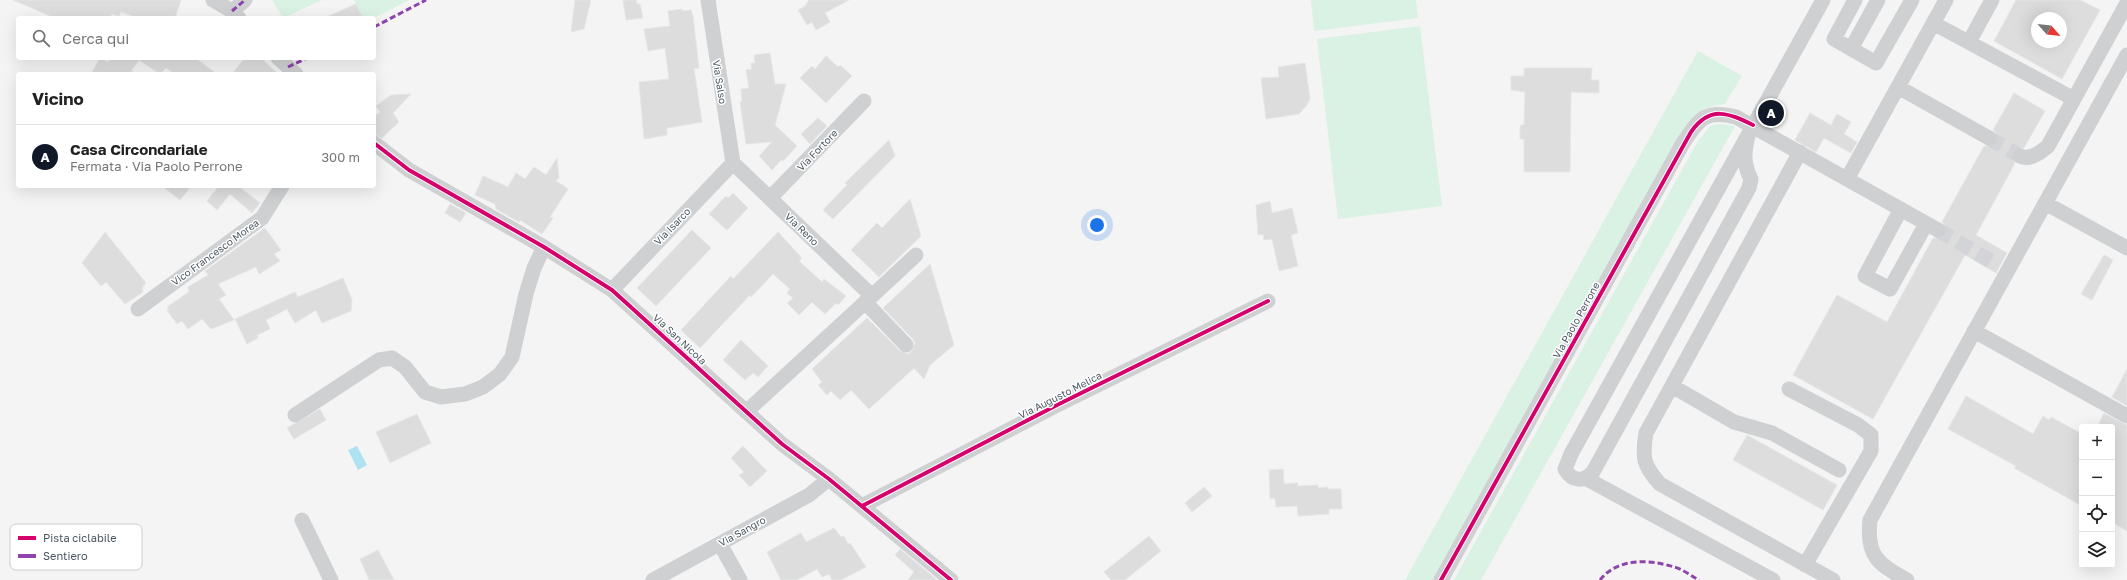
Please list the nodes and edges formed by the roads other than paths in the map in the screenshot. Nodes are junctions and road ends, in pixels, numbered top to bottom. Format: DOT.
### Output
graph roads {
  1 [pos="213,0"];
  2 [pos="245,0"];
  3 [pos="708,0"];
  4 [pos="1823,0"];
  5 [pos="1855,0"];
  6 [pos="1878,0"];
  7 [pos="1912,0"];
  8 [pos="1946,0"];
  9 [pos="1992,0"];
  10 [pos="2127,3"];
  11 [pos="235,14"];
  12 [pos="1934,23"];
  13 [pos="1969,42"];
  14 [pos="1851,49"];
  15 [pos="2127,55"];
  16 [pos="280,60"];
  17 [pos="294,72"];
  18 [pos="1898,87"];
  19 [pos="2074,99"];
  20 [pos="864,101"];
  21 [pos="1751,131"];
  22 [pos="1989,138"];
  23 [pos="376,145"];
  24 [pos="1800,152"];
  25 [pos="2020,156"];
  26 [pos="732,163"];
  27 [pos="1847,179"];
  28 [pos="281,188"];
  29 [pos="770,198"];
  30 [pos="2045,203"];
  31 [pos="1901,209"];
  32 [pos="544,247"];
  33 [pos="2127,248"];
  34 [pos="916,255"];
  35 [pos="612,290"];
  36 [pos="868,299"];
  37 [pos="1268,301"];
  38 [pos="138,309"];
  39 [pos="1974,332"];
  40 [pos="906,345"];
  41 [pos="1672,386"];
  42 [pos="1789,388"];
  43 [pos="746,412"];
  44 [pos="295,415"];
  45 [pos="2127,416"];
  46 [pos="1839,470"];
  47 [pos="829,479"];
  48 [pos="1587,479"];
  49 [pos="862,506"];
  50 [pos="302,520"];
  51 [pos="720,544"];
  52 [pos="1805,565"];
  53 [pos="331,580"];
  54 [pos="653,580"];
  55 [pos="740,580"];
  56 [pos="951,580"];
  57 [pos="1441,580"];
  58 [pos="1773,580"];
  59 [pos="1833,580"];
  60 [pos="1907,580"];
  1 -- 11 [label="street"];
  2 -- 11 [label="street"];
  3 -- 26 [label="street, Via Salso"];
  4 -- 21 [label="street"];
  5 -- 14 [label="street"];
  6 -- 14 [label="street"];
  7 -- 14 [label="street"];
  8 -- 12 [label="street"];
  9 -- 13 [label="street"];
  10 -- 19 [label="street"];
  12 -- 13 [label="street"];
  12 -- 18 [label="street"];
  13 -- 19 [label="street"];
  15 -- 30 [label="street"];
  16 -- 17 [label="street"];
  18 -- 22 [label="street"];
  18 -- 27 [label="street"];
  19 -- 25 [label="street"];
  20 -- 29 [label="street, Via Fortore"];
  21 -- 24 [label="street, Via Paolo Perrone"];
  21 -- 48 [label="street"];
  21 -- 48 [label="street"];
  21 -- 57 [label="street, Via Paolo Perrone"];
  23 -- 32 [label="street, Via San Nicola"];
  24 -- 27 [label="street, Via Paolo Perrone"];
  24 -- 41 [label="street"];
  26 -- 29 [label="street, Via Reno"];
  26 -- 35 [label="street, Via Isarco"];
  27 -- 31 [label="street, Via Paolo Perrone"];
  28 -- 38 [label="street, Vico Francesco Morea"];
  29 -- 36 [label="street, Via Reno"];
  30 -- 33 [label="street"];
  30 -- 39 [label="street"];
  31 -- 31 [label="street, Via Paolo Perrone"];
  32 -- 35 [label="street, Via San Nicola"];
  32 -- 44 [label="street"];
  34 -- 36 [label="street"];
  35 -- 43 [label="street, Via San Nicola"];
  36 -- 40 [label="street, Via Reno"];
  36 -- 43 [label="street"];
  37 -- 49 [label="street, Via Augusto Melica"];
  39 -- 45 [label="street"];
  39 -- 60 [label="street"];
  41 -- 46 [label="street"];
  41 -- 52 [label="street"];
  42 -- 52 [label="street"];
  43 -- 47 [label="street, Via San Nicola"];
  47 -- 49 [label="street, Via San Nicola"];
  47 -- 51 [label="street, Via Sangro"];
  48 -- 58 [label="street"];
  49 -- 56 [label="street, Via San Nicola"];
  50 -- 53 [label="street"];
  51 -- 54 [label="street, Via Sangro"];
  51 -- 55 [label="street"];
  52 -- 59 [label="street"];
}
